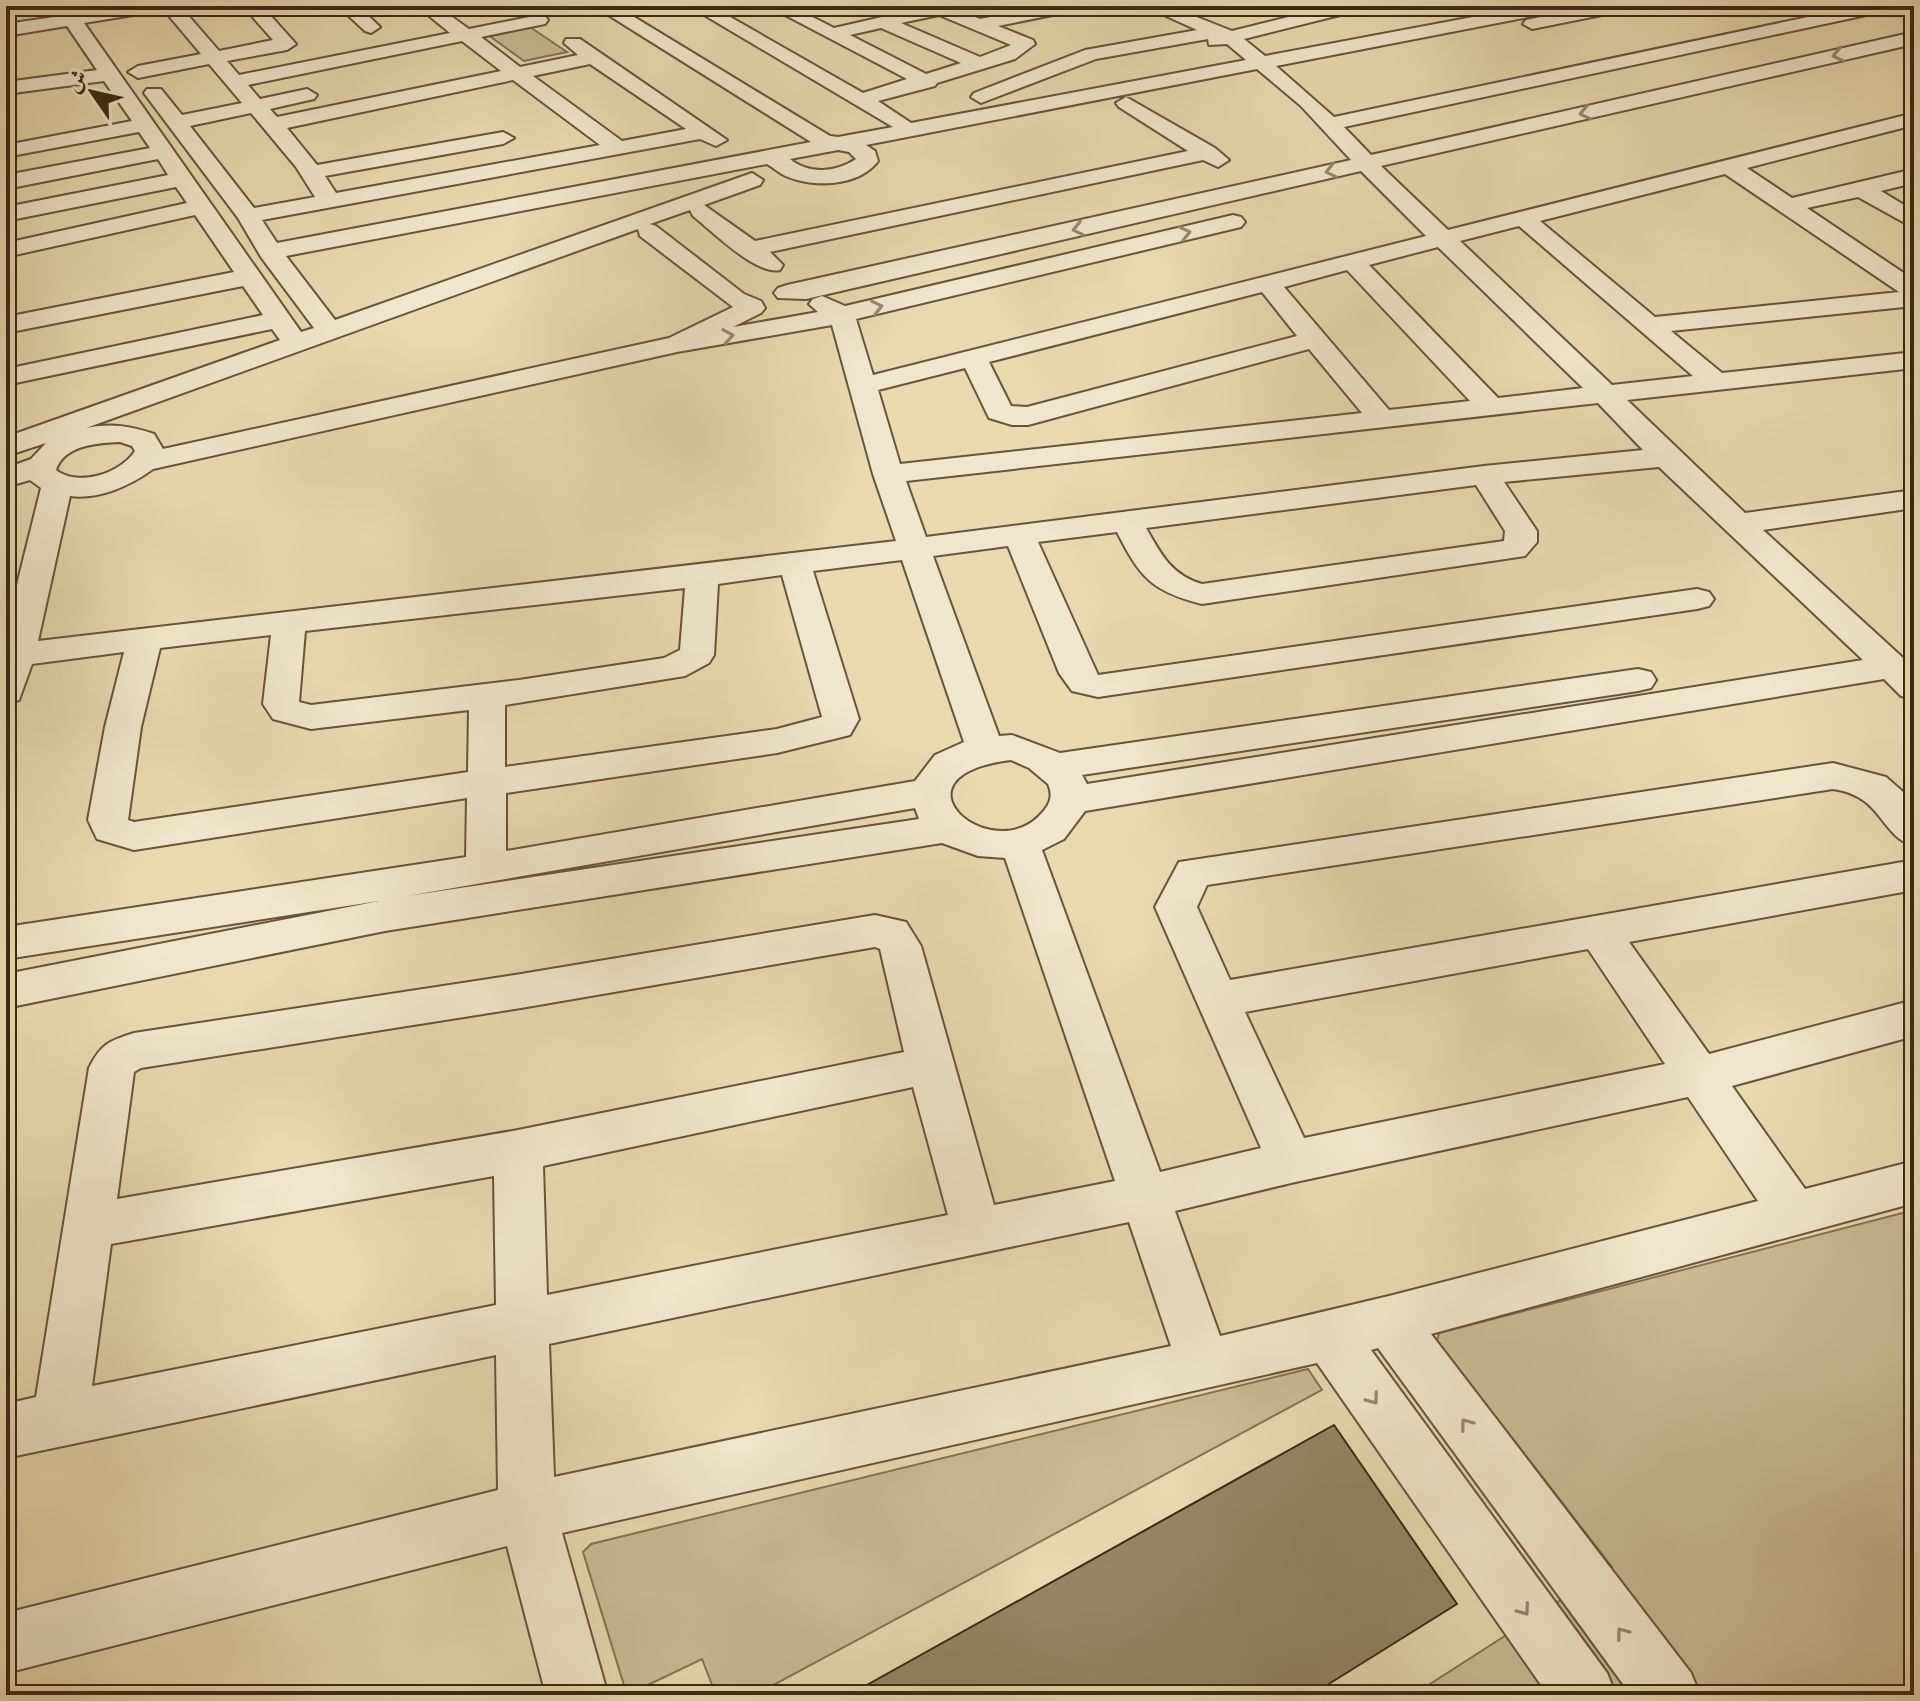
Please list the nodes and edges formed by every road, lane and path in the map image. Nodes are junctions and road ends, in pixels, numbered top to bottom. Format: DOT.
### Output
graph roads {
  1 [pos="159,6"];
  2 [pos="170,6"];
  3 [pos="347,6"];
  4 [pos="518,6"];
  5 [pos="603,6"];
  6 [pos="698,6"];
  7 [pos="1135,6"];
  8 [pos="1153,6"];
  9 [pos="1353,6"];
  10 [pos="1559,6"];
  11 [pos="1622,6"];
  12 [pos="1894,7"];
  13 [pos="948,8"];
  14 [pos="261,9"];
  15 [pos="820,9"];
  16 [pos="431,10"];
  17 [pos="785,11"];
  18 [pos="1065,11"];
  19 [pos="1270,11"];
  20 [pos="80,12"];
  21 [pos="410,19"];
  22 [pos="1403,19"];
  23 [pos="539,20"];
  24 [pos="1297,21"];
  25 [pos="882,22"];
  26 [pos="978,25"];
  27 [pos="1525,25"];
  28 [pos="734,29"];
  29 [pos="6,30"];
  30 [pos="1107,31"];
  31 [pos="1431,31"];
  32 [pos="343,33"];
  33 [pos="831,34"];
  34 [pos="462,35"];
  35 [pos="1914,38"];
  36 [pos="1140,46"];
  37 [pos="1236,48"];
  38 [pos="771,50"];
  39 [pos="491,56"];
  40 [pos="217,57"];
  41 [pos="594,57"];
  42 [pos="1914,61"];
  43 [pos="461,62"];
  44 [pos="1616,63"];
  45 [pos="980,64"];
  46 [pos="703,65"];
  47 [pos="1884,68"];
  48 [pos="138,72"];
  49 [pos="514,73"];
  50 [pos="110,74"];
  51 [pos="630,81"];
  52 [pos="9,82"];
  53 [pos="235,82"];
  54 [pos="928,82"];
  55 [pos="445,89"];
  56 [pos="329,91"];
  57 [pos="1683,91"];
  58 [pos="860,100"];
  59 [pos="1126,103"];
  60 [pos="255,106"];
  61 [pos="1721,106"];
  62 [pos="361,107"];
  63 [pos="1914,119"];
  64 [pos="176,123"];
  65 [pos="901,123"];
  66 [pos="275,124"];
  67 [pos="1329,124"];
  68 [pos="144,125"];
  69 [pos="704,132"];
  70 [pos="503,138"];
  71 [pos="57,140"];
  72 [pos="856,144"];
  73 [pos="618,148"];
  74 [pos="6,151"];
  75 [pos="162,152"];
  76 [pos="408,153"];
  77 [pos="1207,153"];
  78 [pos="754,158"];
  79 [pos="536,164"];
  80 [pos="1365,164"];
  81 [pos="1729,166"];
  82 [pos="793,171"];
  83 [pos="313,172"];
  84 [pos="488,173"];
  85 [pos="1914,176"];
  86 [pos="1417,178"];
  87 [pos="180,179"];
  88 [pos="6,182"];
  89 [pos="1387,185"];
  90 [pos="1263,187"];
  91 [pos="726,189"];
  92 [pos="1862,189"];
  93 [pos="1356,193"];
  94 [pos="329,201"];
  95 [pos="520,206"];
  96 [pos="1787,206"];
  97 [pos="200,207"];
  98 [pos="701,211"];
  99 [pos="6,214"];
  100 [pos="1262,215"];
  101 [pos="248,216"];
  102 [pos="577,217"];
  103 [pos="1524,219"];
  104 [pos="1914,221"];
  105 [pos="648,231"];
  106 [pos="1443,240"];
  107 [pos="750,249"];
  108 [pos="6,250"];
  109 [pos="270,252"];
  110 [pos="1353,262"];
  111 [pos="242,269"];
  112 [pos="319,269"];
  113 [pos="288,275"];
  114 [pos="1268,284"];
  115 [pos="1914,291"];
  116 [pos="431,294"];
  117 [pos="1914,298"];
  118 [pos="815,301"];
  119 [pos="6,306"];
  120 [pos="752,307"];
  121 [pos="312,308"];
  122 [pos="277,320"];
  123 [pos="6,325"];
  124 [pos="796,325"];
  125 [pos="1649,325"];
  126 [pos="330,331"];
  127 [pos="1315,339"];
  128 [pos="295,343"];
  129 [pos="677,344"];
  130 [pos="974,358"];
  131 [pos="250,359"];
  132 [pos="1914,360"];
  133 [pos="1716,382"];
  134 [pos="10,384"];
  135 [pos="862,386"];
  136 [pos="1605,394"];
  137 [pos="1491,407"];
  138 [pos="1382,419"];
  139 [pos="106,433"];
  140 [pos="6,447"];
  141 [pos="1666,457"];
  142 [pos="145,462"];
  143 [pos="888,474"];
  144 [pos="49,475"];
  145 [pos="1484,475"];
  146 [pos="6,478"];
  147 [pos="1914,499"];
  148 [pos="1126,520"];
  149 [pos="1737,524"];
  150 [pos="1020,536"];
  151 [pos="914,547"];
  152 [pos="795,565"];
  153 [pos="702,576"];
  154 [pos="1697,599"];
  155 [pos="289,622"];
  156 [pos="145,637"];
  157 [pos="17,655"];
  158 [pos="1891,667"];
  159 [pos="6,692"];
  160 [pos="487,696"];
  161 [pos="985,748"];
  162 [pos="1064,783"];
  163 [pos="488,784"];
  164 [pos="939,810"];
  165 [pos="1914,832"];
  166 [pos="1020,843"];
  167 [pos="486,869"];
  168 [pos="1914,875"];
  169 [pos="1598,931"];
  170 [pos="6,943"];
  171 [pos="6,991"];
  172 [pos="1219,999"];
  173 [pos="1914,1018"];
  174 [pos="930,1065"];
  175 [pos="1699,1076"];
  176 [pos="518,1151"];
  177 [pos="1291,1162"];
  178 [pos="1914,1182"];
  179 [pos="1145,1197"];
  180 [pos="1794,1213"];
  181 [pos="88,1226"];
  182 [pos="977,1231"];
  183 [pos="1389,1321"];
  184 [pos="523,1324"];
  185 [pos="1328,1335"];
  186 [pos="1204,1365"];
  187 [pos="60,1421"];
  188 [pos="6,1431"];
  189 [pos="527,1512"];
  190 [pos="6,1643"];
  191 [pos="577,1695"];
  192 [pos="1585,1695"];
  193 [pos="1669,1695"];
  1 -- 20 [label="street"];
  2 -- 40 [label="street"];
  3 -- 32 [label="street"];
  4 -- 23 [label="street"];
  5 -- 46 [label="street"];
  6 -- 28 [label="street"];
  7 -- 37 [label="street"];
  8 -- 37 [label="street"];
  9 -- 24 [label="street"];
  10 -- 31 [label="street"];
  11 -- 27 [label="street"];
  12 -- 44 [label="street"];
  13 -- 25 [label="street"];
  13 -- 26 [label="street"];
  14 -- 40 [label="street"];
  15 -- 17 [label="street"];
  16 -- 21 [label="street"];
  16 -- 34 [label="street"];
  17 -- 28 [label="street"];
  17 -- 33 [label="street"];
  18 -- 26 [label="street"];
  19 -- 24 [label="street"];
  20 -- 29 [label="street"];
  20 -- 48 [label="street"];
  20 -- 50 [label="street"];
  22 -- 31 [label="street"];
  23 -- 34 [label="street"];
  23 -- 41 [label="street"];
  24 -- 37 [label="street"];
  25 -- 33 [label="street"];
  25 -- 45 [label="street"];
  26 -- 45 [label="street"];
  27 -- 37 [label="street"];
  27 -- 44 [label="street"];
  28 -- 38 [label="street"];
  30 -- 36 [label="street"];
  31 -- 37 [label="street"];
  33 -- 54 [label="street"];
  34 -- 39 [label="street"];
  34 -- 53 [label="street"];
  35 -- 57 [label="street, one-way"];
  36 -- 37 [label="street"];
  36 -- 72 [label="street"];
  37 -- 59 [label="street"];
  37 -- 67 [label="street"];
  37 -- 72 [label="street"];
  38 -- 46 [label="street"];
  38 -- 58 [label="street"];
  39 -- 43 [label="street"];
  39 -- 49 [label="street"];
  40 -- 48 [label="street"];
  40 -- 53 [label="street"];
  41 -- 49 [label="street"];
  41 -- 51 [label="street"];
  42 -- 47 [label="street"];
  44 -- 57 [label="street"];
  44 -- 67 [label="street"];
  45 -- 54 [label="street"];
  46 -- 51 [label="street"];
  46 -- 72 [label="street"];
  48 -- 64 [label="street"];
  49 -- 55 [label="street"];
  49 -- 73 [label="street"];
  50 -- 52 [label="street"];
  50 -- 68 [label="street"];
  51 -- 69 [label="street"];
  52 -- 71 [label="street"];
  53 -- 60 [label="street"];
  54 -- 58 [label="street"];
  55 -- 62 [label="street"];
  55 -- 70 [label="street"];
  56 -- 60 [label="street"];
  57 -- 61 [label="street"];
  57 -- 80 [label="street, one-way"];
  58 -- 65 [label="street"];
  59 -- 72 [label="street"];
  59 -- 77 [label="street"];
  60 -- 64 [label="street"];
  60 -- 66 [label="street"];
  62 -- 66 [label="street"];
  62 -- 76 [label="street"];
  63 -- 81 [label="street"];
  64 -- 101 [label="street"];
  66 -- 83 [label="street"];
  67 -- 80 [label="street"];
  68 -- 71 [label="street"];
  68 -- 75 [label="street"];
  69 -- 73 [label="street"];
  69 -- 78 [label="street"];
  70 -- 76 [label="street"];
  70 -- 79 [label="street"];
  71 -- 74 [label="street"];
  72 -- 78 [label="street"];
  72 -- 82 [label="street"];
  73 -- 79 [label="street"];
  75 -- 87 [label="street"];
  75 -- 88 [label="street"];
  76 -- 83 [label="street"];
  77 -- 90 [label="street"];
  77 -- 107 [label="street"];
  78 -- 82 [label="street"];
  78 -- 95 [label="street"];
  79 -- 84 [label="street"];
  80 -- 89 [label="street"];
  80 -- 90 [label="street, one-way"];
  81 -- 96 [label="street"];
  81 -- 103 [label="street"];
  82 -- 91 [label="street"];
  82 -- 98 [label="street"];
  83 -- 94 [label="street"];
  84 -- 94 [label="street"];
  84 -- 95 [label="street"];
  85 -- 92 [label="street"];
  86 -- 89 [label="street"];
  87 -- 97 [label="street"];
  87 -- 99 [label="street"];
  89 -- 93 [label="street"];
  89 -- 106 [label="street"];
  90 -- 118 [label="street, one-way"];
  91 -- 102 [label="street"];
  91 -- 116 [label="street"];
  92 -- 96 [label="street"];
  92 -- 104 [label="street"];
  94 -- 101 [label="street"];
  95 -- 109 [label="street"];
  96 -- 115 [label="street"];
  97 -- 108 [label="street"];
  97 -- 111 [label="street"];
  98 -- 105 [label="street"];
  98 -- 107 [label="street"];
  118 -- 100 [label="street, one-way"];
  101 -- 109 [label="street"];
  103 -- 106 [label="street"];
  103 -- 125 [label="street"];
  105 -- 120 [label="street"];
  105 -- 139 [label="street"];
  106 -- 110 [label="street"];
  106 -- 136 [label="street"];
  107 -- 118 [label="street"];
  109 -- 113 [label="street"];
  110 -- 114 [label="street"];
  110 -- 137 [label="street"];
  111 -- 119 [label="street"];
  111 -- 122 [label="street"];
  111 -- 123 [label="street"];
  112 -- 113 [label="street"];
  113 -- 121 [label="street"];
  114 -- 127 [label="street"];
  114 -- 130 [label="street"];
  116 -- 121 [label="street"];
  116 -- 126 [label="street"];
  117 -- 125 [label="street"];
  118 -- 120 [label="street"];
  118 -- 124 [label="street"];
  118 -- 135 [label="street"];
  120 -- 124 [label="street"];
  120 -- 129 [label="street"];
  121 -- 126 [label="street"];
  122 -- 128 [label="street"];
  122 -- 134 [label="street"];
  129 -- 124 [label="street, one-way"];
  125 -- 133 [label="street"];
  126 -- 128 [label="street"];
  127 -- 130 [label="street"];
  127 -- 138 [label="street"];
  128 -- 131 [label="street"];
  129 -- 142 [label="street"];
  130 -- 135 [label="street"];
  131 -- 134 [label="street"];
  131 -- 140 [label="street"];
  132 -- 133 [label="street"];
  133 -- 136 [label="street"];
  135 -- 143 [label="street"];
  136 -- 137 [label="street"];
  136 -- 141 [label="street"];
  137 -- 138 [label="street"];
  138 -- 143 [label="street"];
  139 -- 142 [label="street"];
  139 -- 144 [label="street"];
  141 -- 145 [label="street"];
  141 -- 149 [label="street"];
  142 -- 144 [label="street"];
  143 -- 151 [label="street"];
  144 -- 146 [label="street"];
  144 -- 157 [label="street"];
  145 -- 148 [label="street"];
  145 -- 148 [label="street"];
  147 -- 149 [label="street"];
  148 -- 150 [label="street"];
  149 -- 158 [label="street"];
  150 -- 151 [label="street"];
  150 -- 154 [label="street"];
  151 -- 152 [label="street"];
  151 -- 161 [label="street"];
  152 -- 153 [label="street"];
  152 -- 163 [label="street"];
  153 -- 155 [label="street"];
  153 -- 160 [label="street"];
  155 -- 156 [label="street"];
  155 -- 160 [label="street"];
  156 -- 157 [label="street"];
  156 -- 163 [label="street"];
  157 -- 159 [label="street"];
  158 -- 162 [label="street"];
  160 -- 163 [label="street"];
  161 -- 162 [label="street"];
  161 -- 164 [label="street"];
  162 -- 166 [label="street"];
  163 -- 167 [label="street"];
  164 -- 166 [label="street"];
  164 -- 167 [label="street"];
  164 -- 171 [label="street"];
  165 -- 172 [label="street"];
  166 -- 179 [label="street"];
  167 -- 170 [label="street"];
  168 -- 169 [label="street"];
  169 -- 172 [label="street"];
  169 -- 175 [label="street"];
  172 -- 177 [label="street"];
  173 -- 175 [label="street"];
  174 -- 176 [label="street"];
  174 -- 181 [label="street"];
  174 -- 182 [label="street"];
  175 -- 177 [label="street"];
  175 -- 180 [label="street"];
  176 -- 181 [label="street"];
  176 -- 184 [label="street"];
  177 -- 179 [label="street"];
  178 -- 180 [label="street"];
  179 -- 182 [label="street"];
  179 -- 186 [label="street"];
  180 -- 183 [label="street"];
  181 -- 187 [label="street"];
  182 -- 184 [label="street"];
  183 -- 185 [label="street"];
  193 -- 183 [label="street, one-way"];
  184 -- 187 [label="street"];
  184 -- 189 [label="street"];
  185 -- 186 [label="street"];
  185 -- 192 [label="street, one-way"];
  186 -- 189 [label="street"];
  187 -- 188 [label="street"];
  189 -- 190 [label="street"];
  189 -- 191 [label="street"];
}
